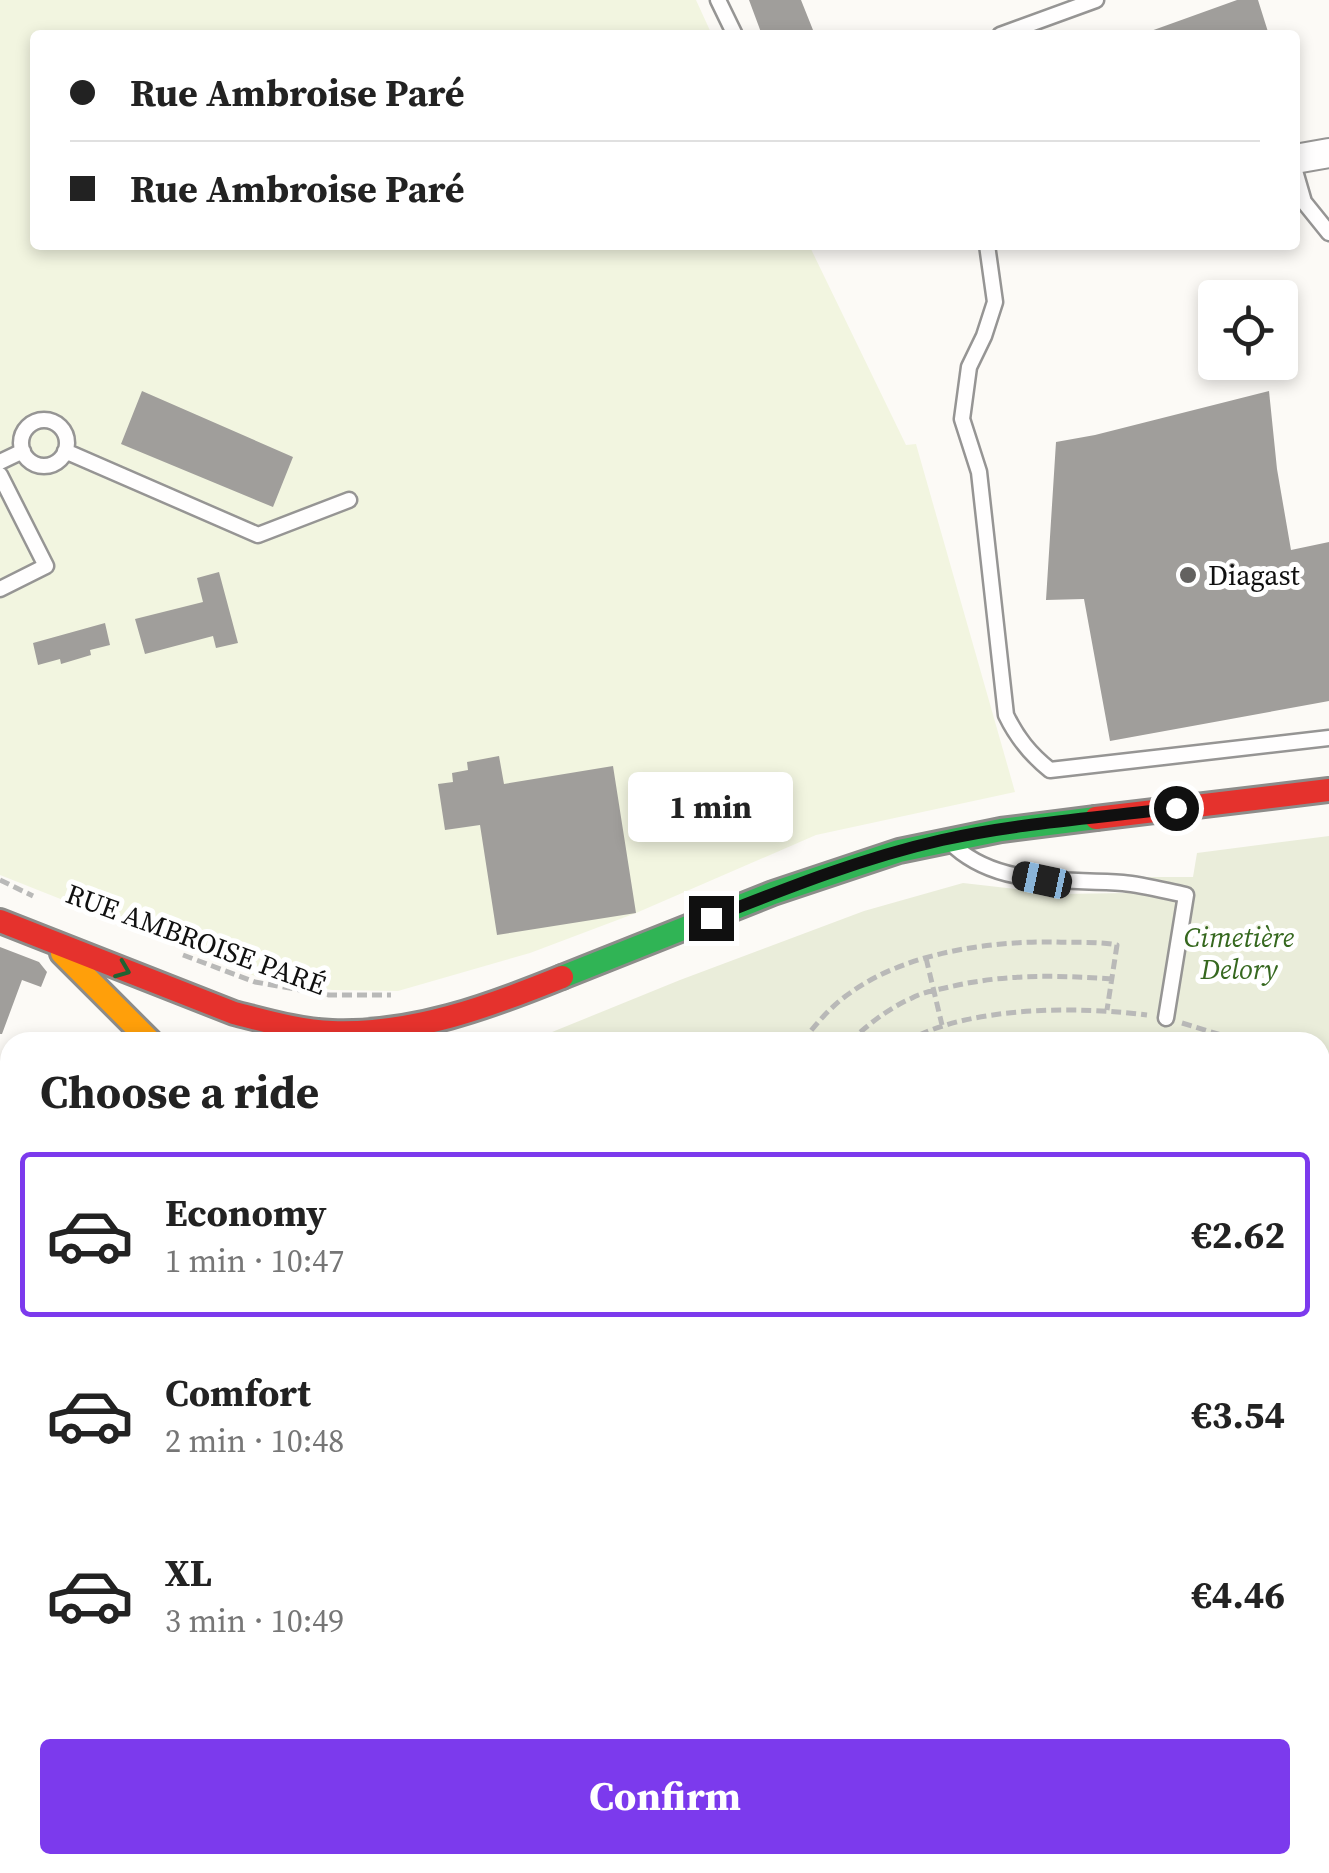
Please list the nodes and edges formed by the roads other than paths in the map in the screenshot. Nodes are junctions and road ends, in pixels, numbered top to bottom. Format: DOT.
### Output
graph roads {
  1 [pos="718,0"];
  2 [pos="1096,0"];
  3 [pos="732,30"];
  4 [pos="1014,30"];
  5 [pos="1329,152"];
  6 [pos="1300,158"];
  7 [pos="1300,188"];
  8 [pos="1329,233"];
  9 [pos="988,250"];
  10 [pos="23,451"];
  11 [pos="65,451"];
  12 [pos="0,462"];
  13 [pos="0,475"];
  14 [pos="348,500"];
  15 [pos="0,588"];
  16 [pos="1329,738"];
  17 [pos="1329,790"];
  18 [pos="946,840"];
  19 [pos="1,900"];
  20 [pos="49,940"];
  21 [pos="261,1010"];
  22 [pos="1166,1018"];
  23 [pos="141,1032"];
  24 [pos="245,1032"];
  1 -- 3 [label="lane"];
  2 -- 4 [label="lane"];
  5 -- 6 [label="street"];
  7 -- 8 [label="lane"];
  9 -- 16 [label="lane"];
  10 -- 11 [label="lane"];
  10 -- 11 [label="lane"];
  10 -- 12 [label="lane"];
  11 -- 14 [label="lane"];
  13 -- 15 [label="lane"];
  17 -- 18 [label="street, RUE AMBROISE PARÉ"];
  18 -- 21 [label="street, RUE AMBROISE PARÉ"];
  18 -- 22 [label="lane"];
  19 -- 20 [label="street, RUE AMBROISE PARÉ"];
  19 -- 21 [label="street, RUE AMBROISE PARÉ"];
  20 -- 21 [label="street, RUE AMBROISE PARÉ, one-way"];
  20 -- 23 [label="street"];
  21 -- 24 [label="street"];
}
